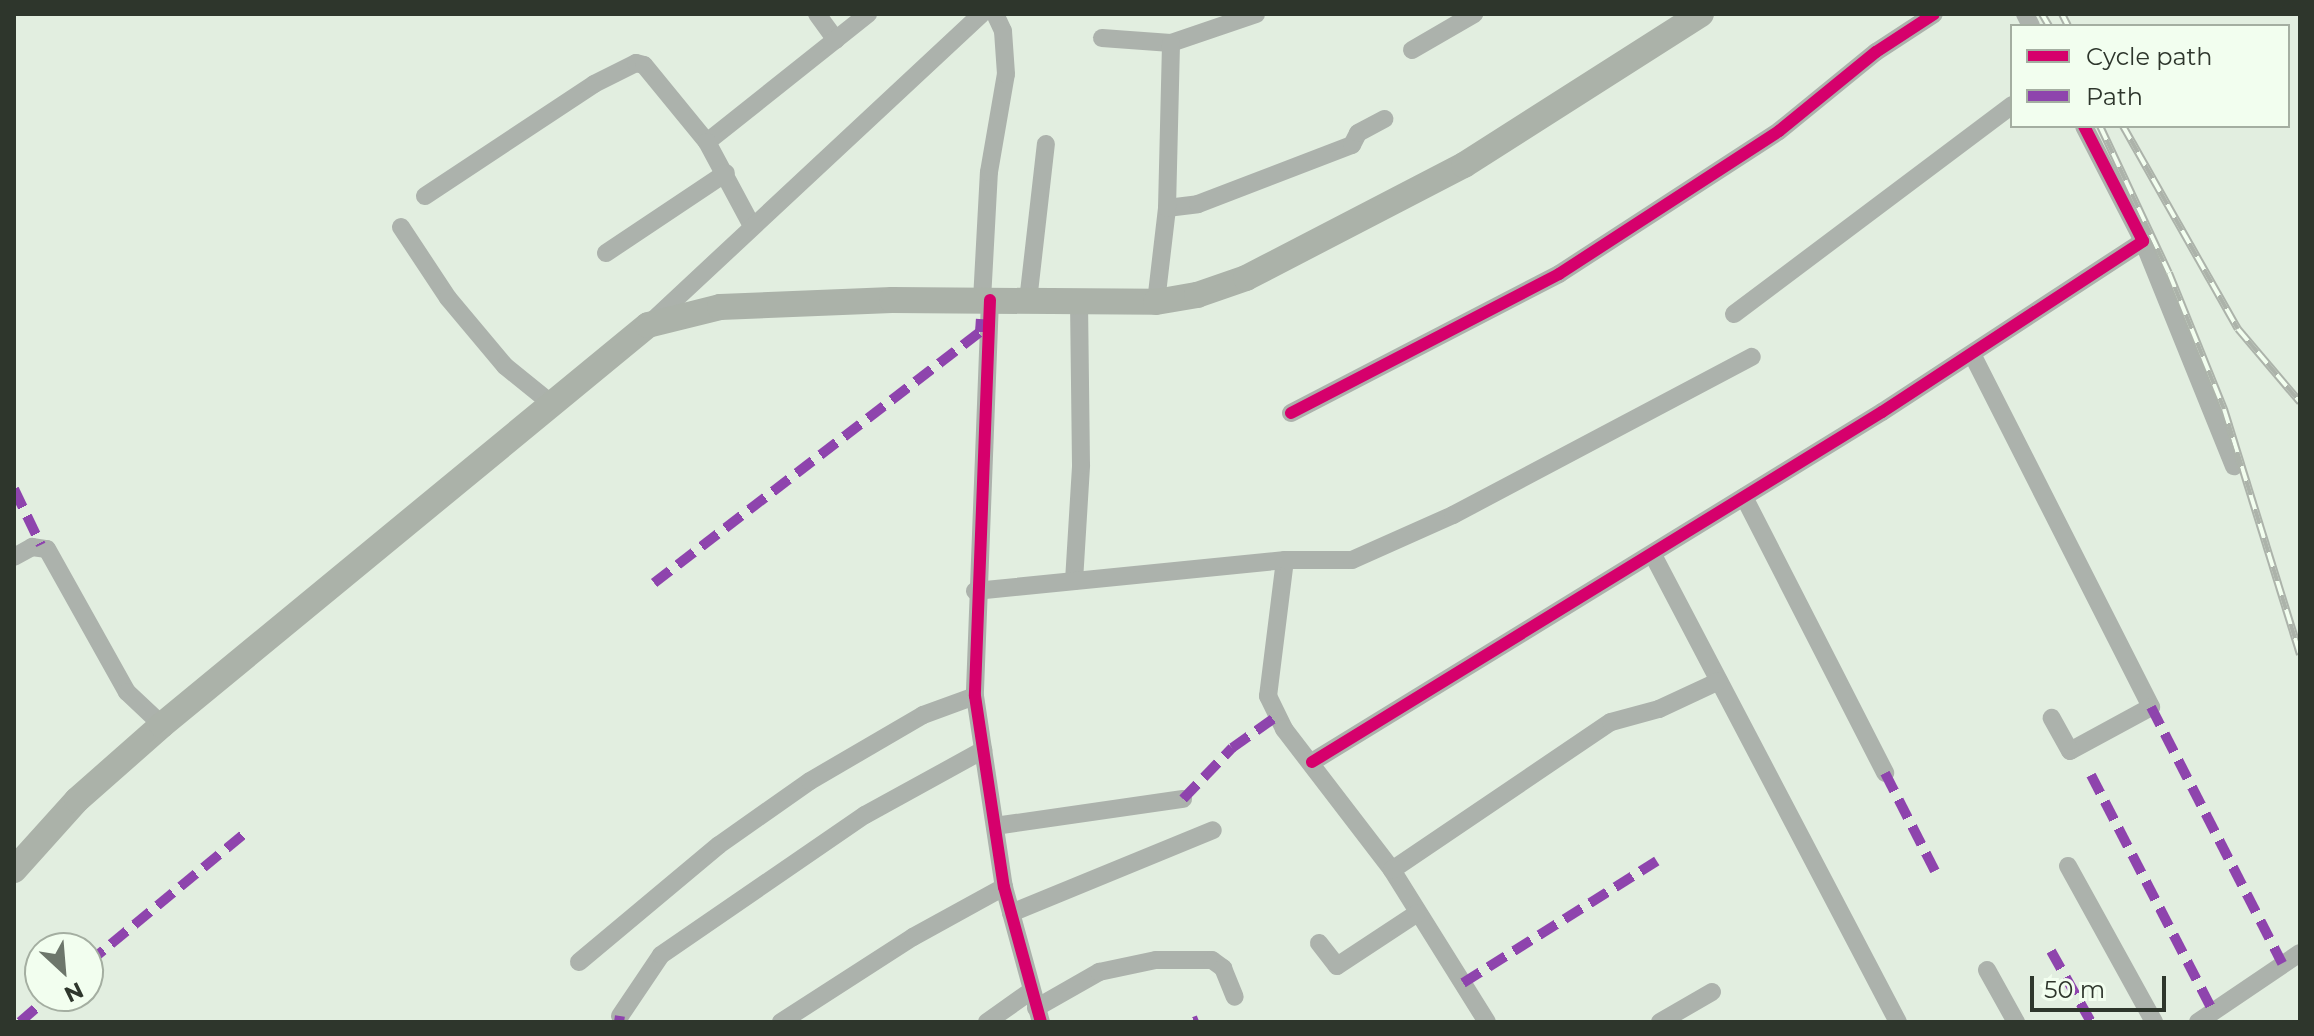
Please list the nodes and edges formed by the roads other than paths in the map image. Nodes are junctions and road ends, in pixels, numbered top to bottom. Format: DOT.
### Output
graph roads {
  1 [pos="817,14"];
  2 [pos="868,14"];
  3 [pos="981,14"];
  4 [pos="995,14"];
  5 [pos="1256,14"];
  6 [pos="1474,14"];
  7 [pos="1701,14"];
  8 [pos="1934,14"];
  9 [pos="1102,38"];
  10 [pos="836,40"];
  11 [pos="1171,43"];
  12 [pos="1412,50"];
  13 [pos="2010,107"];
  14 [pos="1384,119"];
  15 [pos="2085,128"];
  16 [pos="707,142"];
  17 [pos="1046,144"];
  18 [pos="726,173"];
  19 [pos="425,196"];
  20 [pos="1167,208"];
  21 [pos="752,226"];
  22 [pos="401,227"];
  23 [pos="2143,241"];
  24 [pos="606,253"];
  25 [pos="986,300"];
  26 [pos="1028,301"];
  27 [pos="1079,301"];
  28 [pos="1156,302"];
  29 [pos="1734,314"];
  30 [pos="648,325"];
  31 [pos="1972,354"];
  32 [pos="1752,357"];
  33 [pos="552,404"];
  34 [pos="1291,413"];
  35 [pos="2234,466"];
  36 [pos="1744,497"];
  37 [pos="1653,555"];
  38 [pos="14,557"];
  39 [pos="1285,560"];
  40 [pos="1074,581"];
  41 [pos="975,591"];
  42 [pos="1719,681"];
  43 [pos="975,696"];
  44 [pos="2052,718"];
  45 [pos="162,725"];
  46 [pos="983,750"];
  47 [pos="1312,762"];
  48 [pos="1885,773"];
  49 [pos="1183,799"];
  50 [pos="995,826"];
  51 [pos="1213,830"];
  52 [pos="2068,866"];
  53 [pos="14,870"];
  54 [pos="1392,870"];
  55 [pos="1004,887"];
  56 [pos="1011,913"];
  57 [pos="1416,914"];
  58 [pos="1319,943"];
  59 [pos="2300,953"];
  60 [pos="579,962"];
  61 [pos="1987,970"];
  62 [pos="1712,992"];
  63 [pos="1235,997"];
  64 [pos="1036,1007"];
  65 [pos="620,1016"];
  66 [pos="781,1022"];
  67 [pos="987,1022"];
  68 [pos="1487,1022"];
  69 [pos="1660,1022"];
  70 [pos="1898,1022"];
  71 [pos="2016,1022"];
  72 [pos="2154,1022"];
  73 [pos="2198,1022"];
  1 -- 10 [label="street"];
  2 -- 10 [label="street"];
  3 -- 21 [label="street"];
  4 -- 25 [label="street"];
  5 -- 11 [label="street"];
  6 -- 12 [label="street"];
  7 -- 28 [label="main road"];
  8 -- 34 [label="street"];
  9 -- 11 [label="street"];
  10 -- 16 [label="street"];
  11 -- 20 [label="street"];
  13 -- 29 [label="street"];
  14 -- 20 [label="street"];
  15 -- 23 [label="street"];
  16 -- 18 [label="street"];
  16 -- 19 [label="street"];
  17 -- 26 [label="street"];
  18 -- 21 [label="street"];
  18 -- 24 [label="street"];
  20 -- 28 [label="street"];
  21 -- 30 [label="street"];
  22 -- 33 [label="street"];
  23 -- 31 [label="street"];
  23 -- 35 [label="street"];
  25 -- 26 [label="main road"];
  25 -- 30 [label="main road"];
  25 -- 41 [label="street"];
  26 -- 27 [label="main road"];
  27 -- 28 [label="main road"];
  27 -- 40 [label="street"];
  30 -- 33 [label="main road"];
  31 -- 36 [label="street"];
  31 -- 44 [label="street"];
  32 -- 39 [label="street"];
  33 -- 45 [label="main road"];
  36 -- 37 [label="street"];
  36 -- 48 [label="street"];
  37 -- 42 [label="street"];
  37 -- 47 [label="street"];
  38 -- 45 [label="street"];
  39 -- 40 [label="street"];
  39 -- 47 [label="street"];
  40 -- 41 [label="street"];
  41 -- 43 [label="street"];
  42 -- 54 [label="street"];
  42 -- 70 [label="street"];
  43 -- 46 [label="street"];
  43 -- 60 [label="street"];
  45 -- 53 [label="main road"];
  46 -- 50 [label="street"];
  46 -- 65 [label="street"];
  47 -- 54 [label="street"];
  49 -- 50 [label="street"];
  50 -- 55 [label="street"];
  51 -- 56 [label="street"];
  52 -- 72 [label="street"];
  54 -- 57 [label="street"];
  55 -- 56 [label="street"];
  55 -- 66 [label="street"];
  56 -- 64 [label="street"];
  57 -- 58 [label="street"];
  57 -- 68 [label="street"];
  59 -- 73 [label="street"];
  61 -- 71 [label="street"];
  62 -- 69 [label="street"];
  63 -- 64 [label="street"];
  64 -- 67 [label="street"];
}
